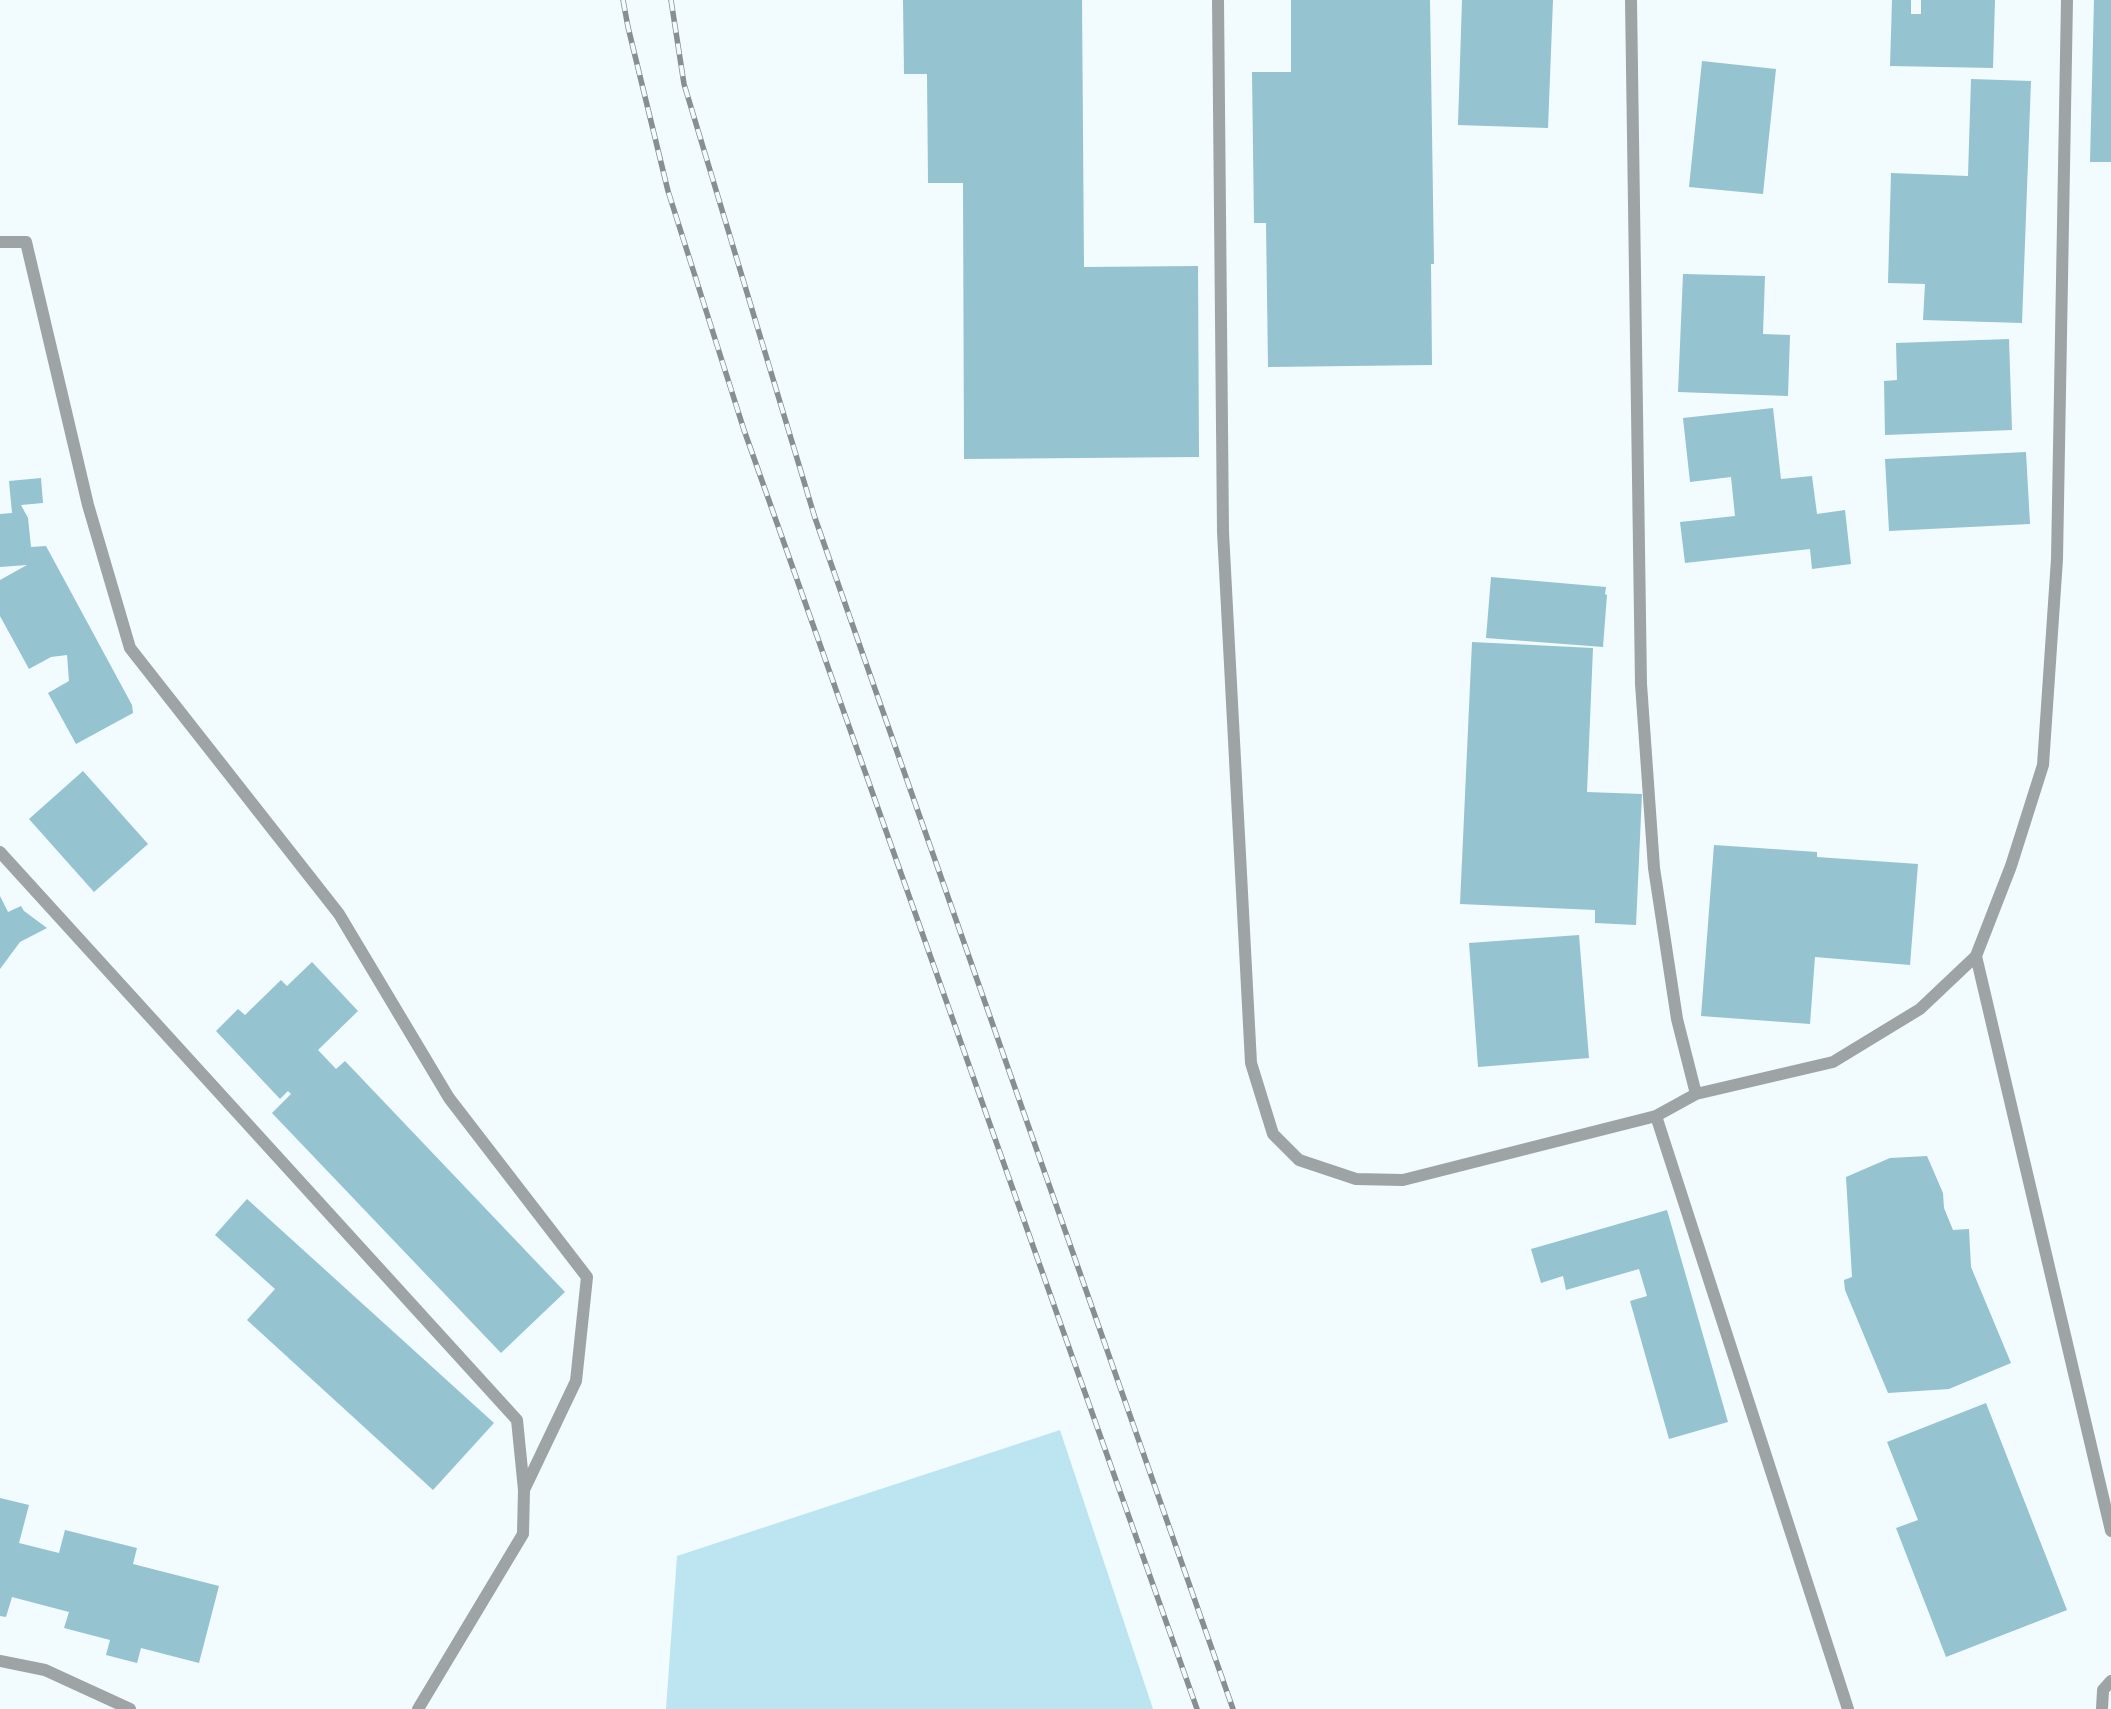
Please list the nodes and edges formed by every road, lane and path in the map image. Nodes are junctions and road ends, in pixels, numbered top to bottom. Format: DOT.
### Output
graph roads {
  1 [pos="1218,0"];
  2 [pos="1631,0"];
  3 [pos="2067,0"];
  4 [pos="0,242"];
  5 [pos="0,852"];
  6 [pos="1976,956"];
  7 [pos="1696,1094"];
  8 [pos="1656,1116"];
  9 [pos="524,1490"];
  10 [pos="2111,1532"];
  11 [pos="0,1661"];
  12 [pos="2111,1681"];
  13 [pos="130,1709"];
  14 [pos="418,1709"];
  15 [pos="1848,1709"];
  16 [pos="2102,1709"];
  1 -- 8 [label="street"];
  2 -- 7 [label="street"];
  3 -- 6 [label="street"];
  4 -- 9 [label="street"];
  5 -- 9 [label="street"];
  6 -- 7 [label="street"];
  6 -- 10 [label="street"];
  7 -- 8 [label="street"];
  8 -- 15 [label="street"];
  9 -- 14 [label="street"];
  11 -- 13 [label="street"];
  12 -- 16 [label="street"];
}
